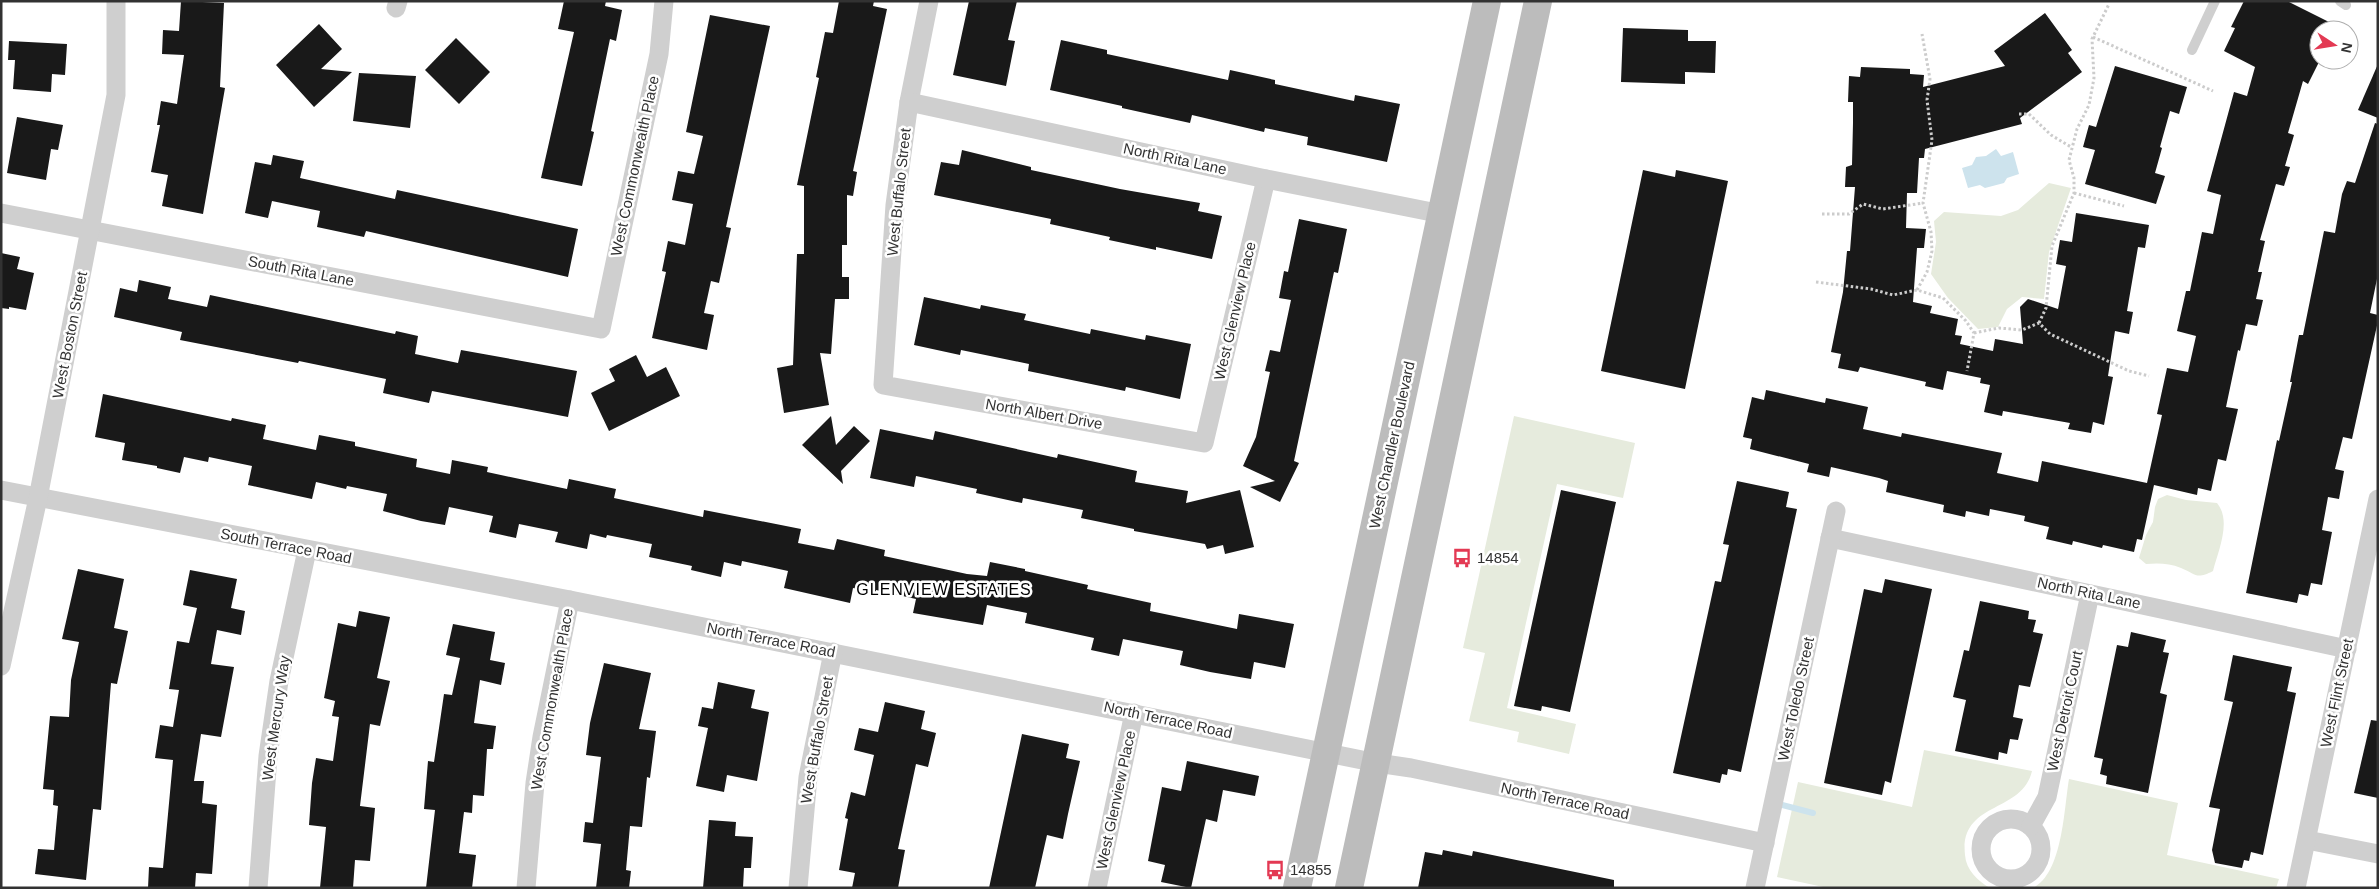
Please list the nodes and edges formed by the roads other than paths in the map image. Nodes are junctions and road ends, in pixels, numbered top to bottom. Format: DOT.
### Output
graph roads {
  1 [pos="116,1"];
  2 [pos="664,1"];
  3 [pos="929,1"];
  4 [pos="1487,1"];
  5 [pos="1538,1"];
  6 [pos="2215,1"];
  7 [pos="2192,50"];
  8 [pos="909,102"];
  9 [pos="1266,179"];
  10 [pos="1,213"];
  11 [pos="1442,214"];
  12 [pos="90,230"];
  13 [pos="601,330"];
  14 [pos="883,385"];
  15 [pos="1204,444"];
  16 [pos="1,490"];
  17 [pos="38,498"];
  18 [pos="2378,499"];
  19 [pos="1836,511"];
  20 [pos="1830,538"];
  21 [pos="307,550"];
  22 [pos="2090,594"];
  23 [pos="570,600"];
  24 [pos="2347,649"];
  25 [pos="833,652"];
  26 [pos="1,666"];
  27 [pos="1134,713"];
  28 [pos="1326,753"];
  29 [pos="1377,763"];
  30 [pos="2031,826"];
  31 [pos="2307,840"];
  32 [pos="1765,843"];
  33 [pos="2378,854"];
  34 [pos="258,888"];
  35 [pos="526,888"];
  36 [pos="798,888"];
  37 [pos="1097,888"];
  38 [pos="1297,888"];
  39 [pos="1349,888"];
  40 [pos="1755,888"];
  41 [pos="2296,888"];
  1 -- 12 [label="street, West Boston Street"];
  2 -- 13 [label="street, West Commonwealth Place"];
  3 -- 8 [label="street, West Buffalo Street"];
  4 -- 11 [label="main road, West Chandler Boulevard"];
  5 -- 29 [label="main road"];
  6 -- 7 [label="lane"];
  8 -- 9 [label="street, North Rita Lane"];
  8 -- 14 [label="street, West Buffalo Street"];
  9 -- 11 [label="street, North Rita Lane"];
  9 -- 15 [label="street, West Glenview Place"];
  10 -- 12 [label="street, South Rita Lane"];
  11 -- 28 [label="main road, West Chandler Boulevard"];
  12 -- 13 [label="street, South Rita Lane"];
  12 -- 17 [label="street, West Boston Street"];
  14 -- 15 [label="street, North Albert Drive"];
  16 -- 17 [label="street, South Terrace Road"];
  17 -- 21 [label="street, South Terrace Road"];
  17 -- 26 [label="street, West Boston Street"];
  18 -- 24 [label="street, West Flint Street"];
  19 -- 20 [label="street, West Toledo Street"];
  20 -- 22 [label="street, North Rita Lane"];
  20 -- 32 [label="street, West Toledo Street"];
  21 -- 23 [label="street, South Terrace Road"];
  21 -- 34 [label="street, West Mercury Way"];
  22 -- 24 [label="street, North Rita Lane"];
  22 -- 30 [label="street, West Detroit Court"];
  23 -- 25 [label="street, North Terrace Road"];
  23 -- 35 [label="street, West Commonwealth Place"];
  24 -- 31 [label="street, West Flint Street"];
  25 -- 27 [label="street, North Terrace Road"];
  25 -- 36 [label="street, West Buffalo Street"];
  27 -- 28 [label="street, North Terrace Road"];
  27 -- 37 [label="street, West Glenview Place"];
  28 -- 29 [label="street, North Terrace Road"];
  28 -- 38 [label="main road, West Chandler Boulevard"];
  29 -- 32 [label="street, North Terrace Road"];
  29 -- 39 [label="main road"];
  31 -- 33 [label="street"];
  31 -- 41 [label="street, West Flint Street"];
  32 -- 40 [label="street, West Toledo Street"];
}
